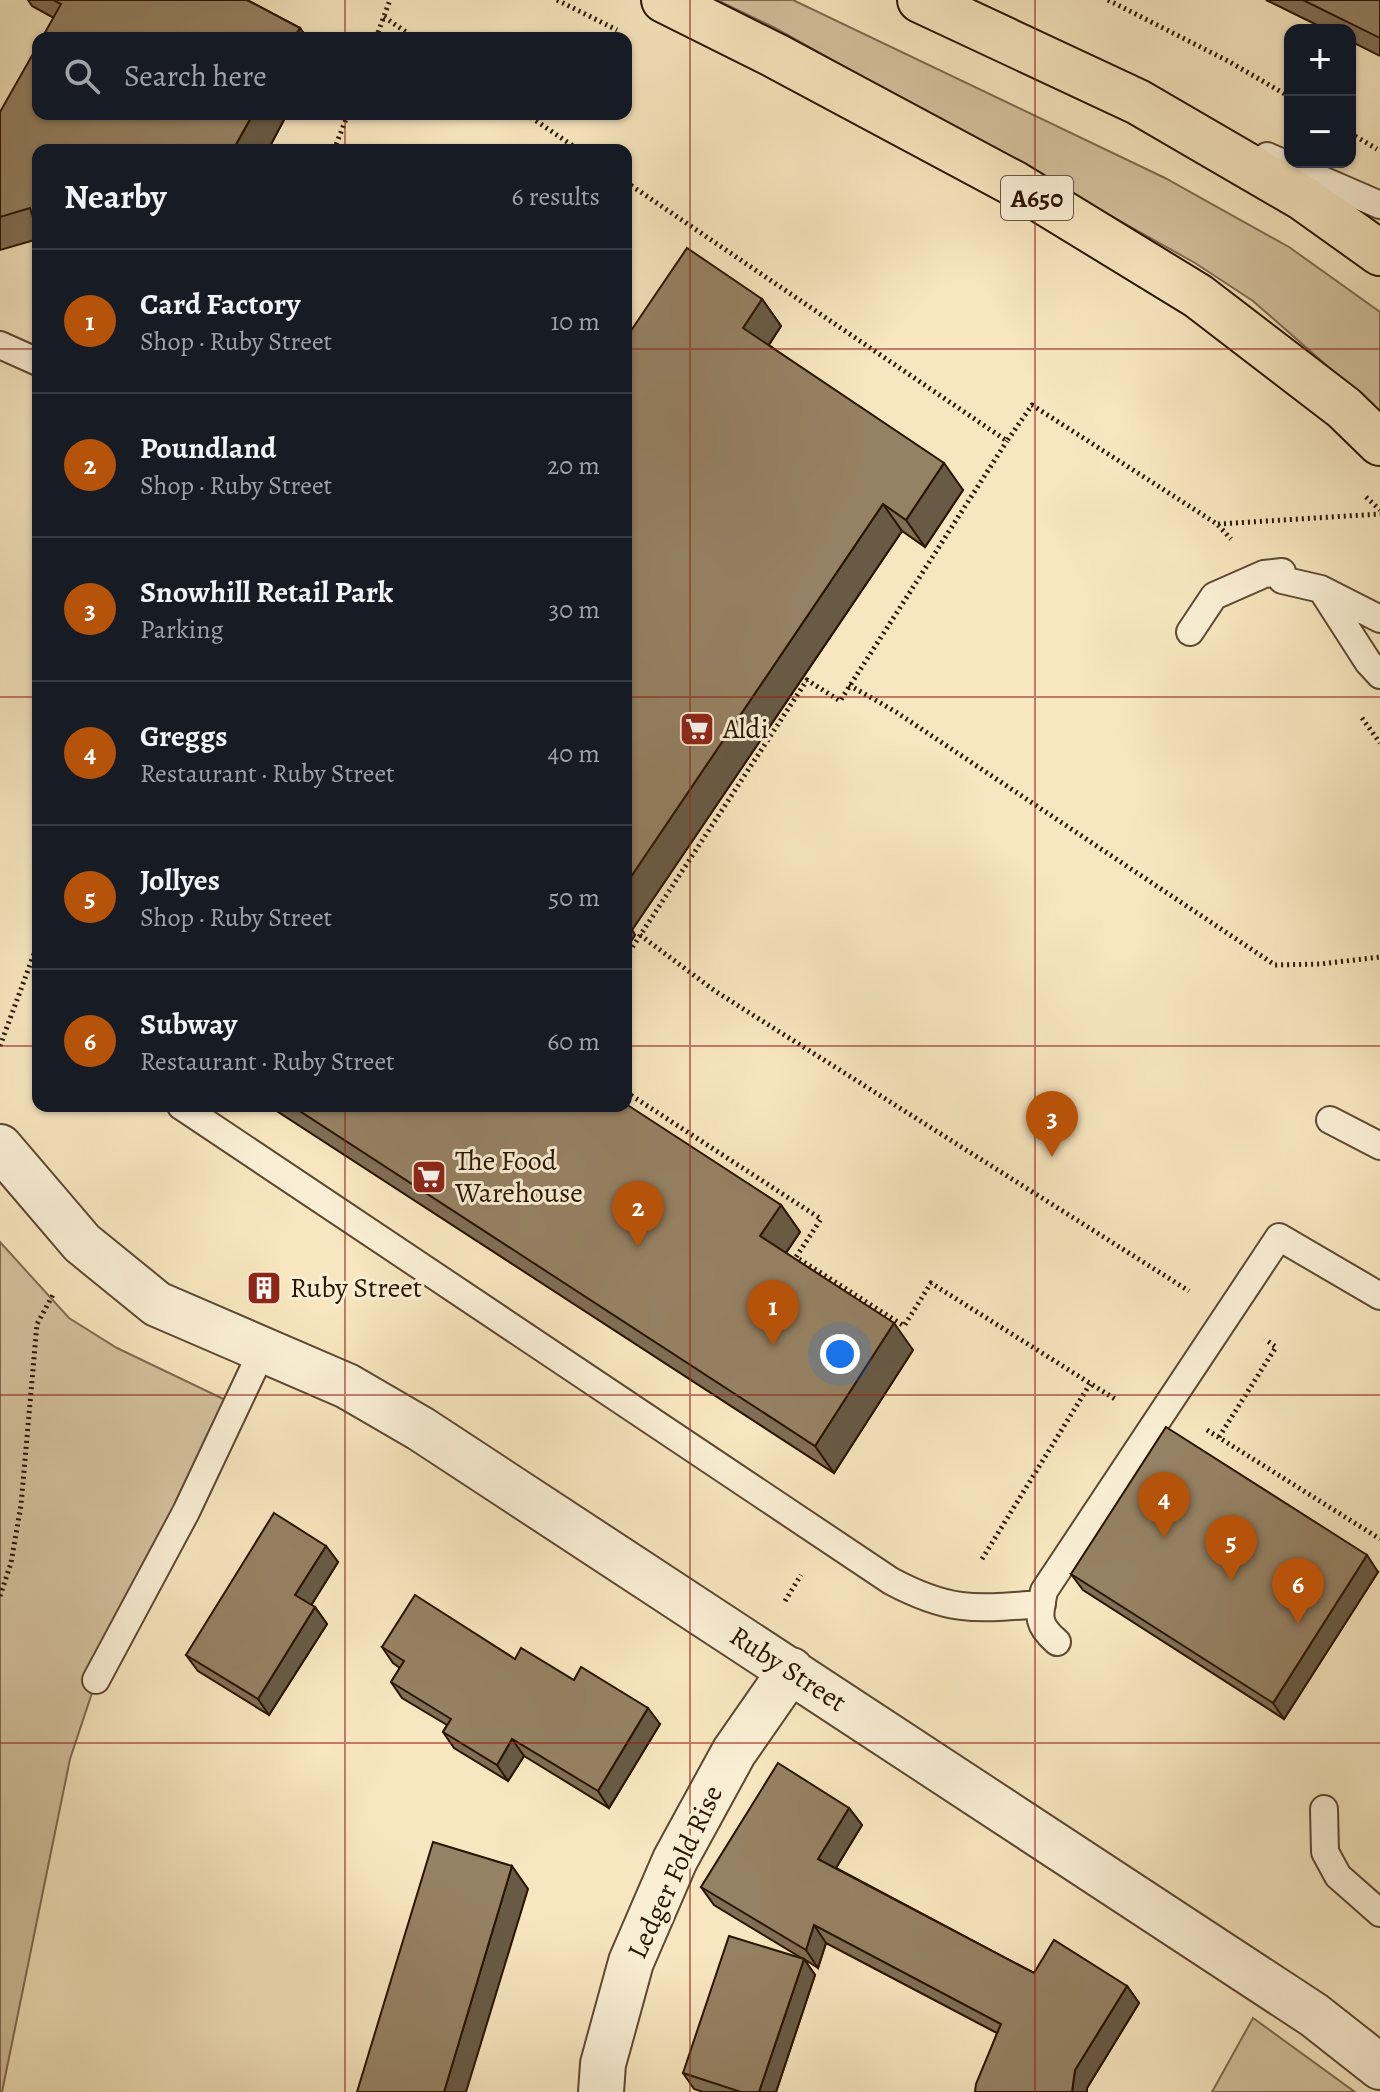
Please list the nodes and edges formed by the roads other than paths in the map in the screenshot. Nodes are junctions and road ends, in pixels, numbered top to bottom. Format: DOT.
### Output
graph roads {
  1 [pos="664,0"];
  2 [pos="920,0"];
  3 [pos="1138,102"];
  4 [pos="1380,205"];
  5 [pos="1380,253"];
  6 [pos="0,345"];
  7 [pos="32,359"];
  8 [pos="1380,443"];
  9 [pos="1321,589"];
  10 [pos="1380,619"];
  11 [pos="1190,632"];
  12 [pos="1380,675"];
  13 [pos="190,1112"];
  14 [pos="1330,1120"];
  15 [pos="1380,1146"];
  16 [pos="0,1147"];
  17 [pos="1380,1296"];
  18 [pos="263,1349"];
  19 [pos="1042,1604"];
  20 [pos="1057,1642"];
  21 [pos="791,1670"];
  22 [pos="96,1680"];
  23 [pos="1324,1809"];
  24 [pos="1380,1913"];
  25 [pos="1380,2067"];
  26 [pos="601,2092"];
  1 -- 8 [label="highway, A650"];
  2 -- 3 [label="highway"];
  3 -- 4 [label="lane"];
  3 -- 5 [label="highway"];
  6 -- 7 [label="lane"];
  9 -- 10 [label="lane"];
  9 -- 11 [label="lane"];
  9 -- 12 [label="lane"];
  13 -- 19 [label="lane"];
  14 -- 15 [label="lane"];
  16 -- 18 [label="street, Ruby Street"];
  17 -- 19 [label="lane"];
  18 -- 21 [label="street, Ruby Street"];
  18 -- 22 [label="lane"];
  19 -- 20 [label="lane"];
  21 -- 25 [label="street, Ruby Street"];
  21 -- 26 [label="street, Ledger Fold Rise"];
  23 -- 24 [label="lane"];
}
